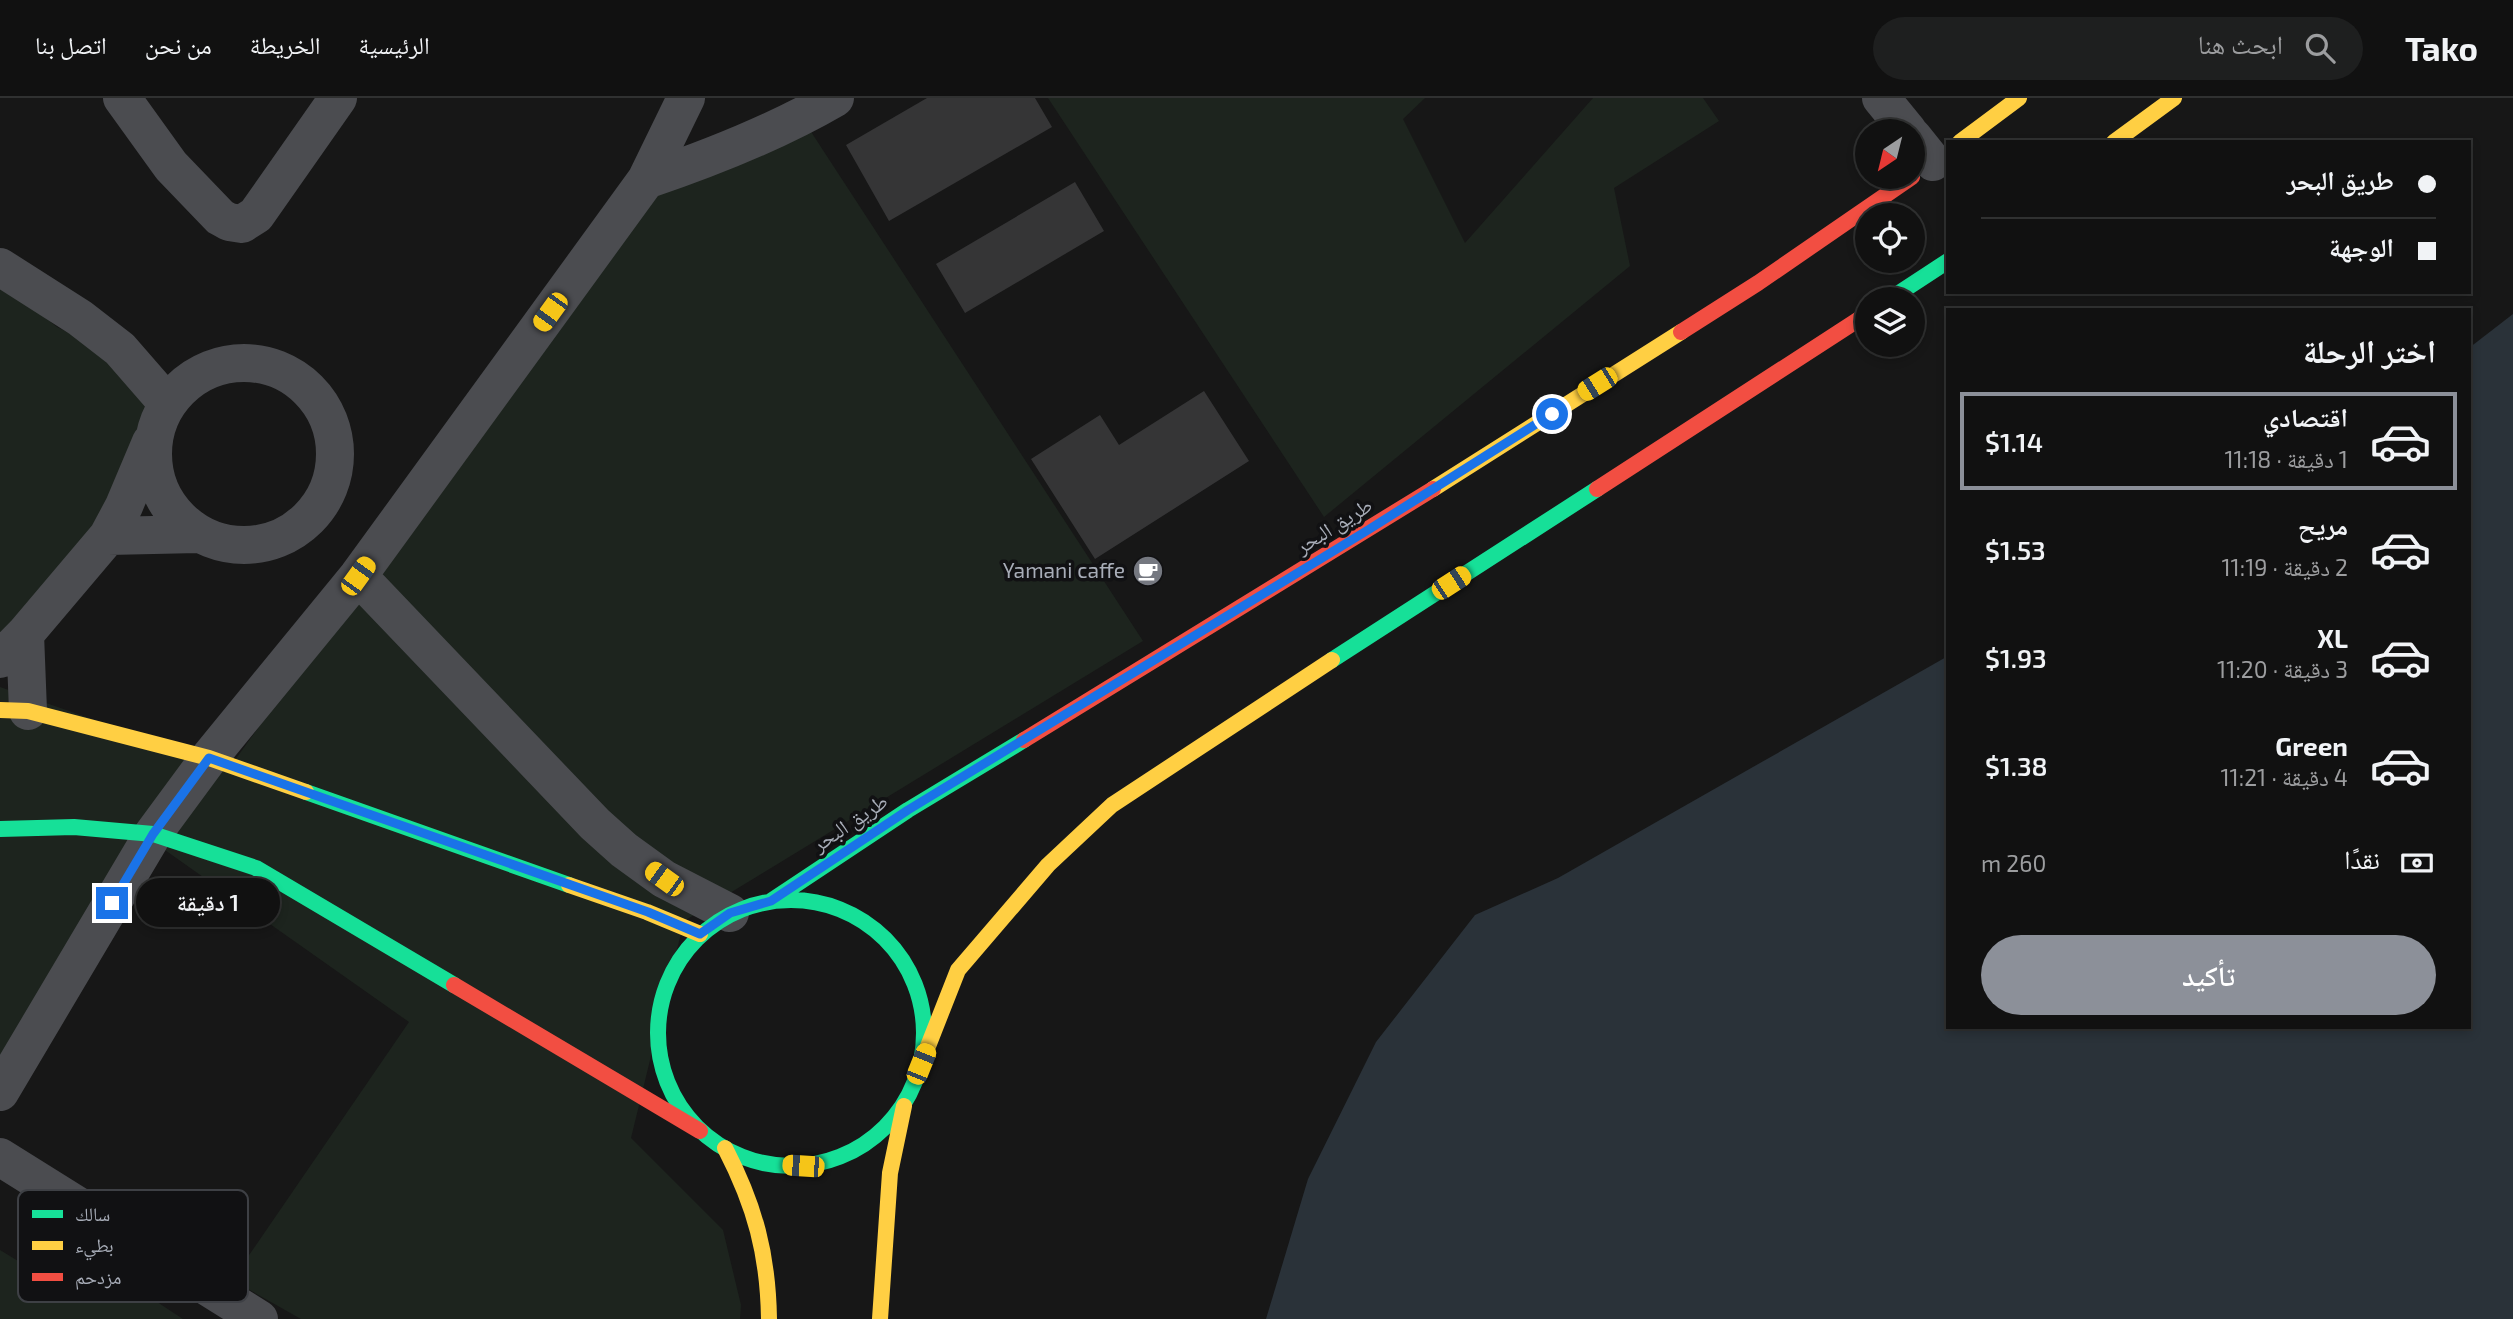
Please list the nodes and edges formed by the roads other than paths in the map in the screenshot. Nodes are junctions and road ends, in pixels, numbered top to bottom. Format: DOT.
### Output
graph roads {
  1 [pos="122,98"];
  2 [pos="338,98"];
  3 [pos="686,98"];
  4 [pos="835,98"];
  5 [pos="1881,98"];
  6 [pos="2019,98"];
  7 [pos="2174,98"];
  8 [pos="1898,119"];
  9 [pos="1956,140"];
  10 [pos="2117,140"];
  11 [pos="1946,146"];
  12 [pos="1930,157"];
  13 [pos="646,180"];
  14 [pos="1946,262"];
  15 [pos="0,267"];
  16 [pos="1908,287"];
  17 [pos="1855,322"];
  18 [pos="161,418"];
  19 [pos="198,534"];
  20 [pos="108,536"];
  21 [pos="358,576"];
  22 [pos="13,647"];
  23 [pos="14,710"];
  24 [pos="209,758"];
  25 [pos="0,829"];
  26 [pos="153,834"];
  27 [pos="771,901"];
  28 [pos="715,924"];
  29 [pos="921,1064"];
  30 [pos="0,1092"];
  31 [pos="904,1105"];
  32 [pos="700,1131"];
  33 [pos="725,1148"];
  34 [pos="0,1157"];
  35 [pos="53,1190"];
  36 [pos="232,1302"];
  37 [pos="259,1319"];
  38 [pos="769,1319"];
  39 [pos="880,1319"];
  1 -- 2 [label="street"];
  3 -- 13 [label="street"];
  4 -- 13 [label="street"];
  5 -- 8 [label="street"];
  6 -- 9 [label="main road, طريق البحر"];
  7 -- 10 [label="main road"];
  11 -- 12 [label="main road, طريق البحر"];
  12 -- 27 [label="main road, طريق البحر"];
  13 -- 21 [label="street"];
  14 -- 16 [label="main road"];
  15 -- 18 [label="street"];
  17 -- 29 [label="main road"];
  18 -- 19 [label="street"];
  18 -- 19 [label="street"];
  18 -- 20 [label="street"];
  19 -- 20 [label="street"];
  20 -- 22 [label="street"];
  21 -- 24 [label="street"];
  21 -- 28 [label="street"];
  22 -- 23 [label="street"];
  23 -- 24 [label="main road"];
  24 -- 26 [label="street"];
  24 -- 28 [label="main road"];
  25 -- 26 [label="main road"];
  26 -- 30 [label="street"];
  26 -- 32 [label="main road"];
  27 -- 28 [label="main road"];
  27 -- 29 [label="main road"];
  28 -- 32 [label="main road"];
  29 -- 31 [label="main road"];
  31 -- 33 [label="main road"];
  31 -- 39 [label="main road"];
  32 -- 33 [label="main road"];
  33 -- 38 [label="main road"];
  34 -- 35 [label="street"];
  36 -- 37 [label="street"];
}
